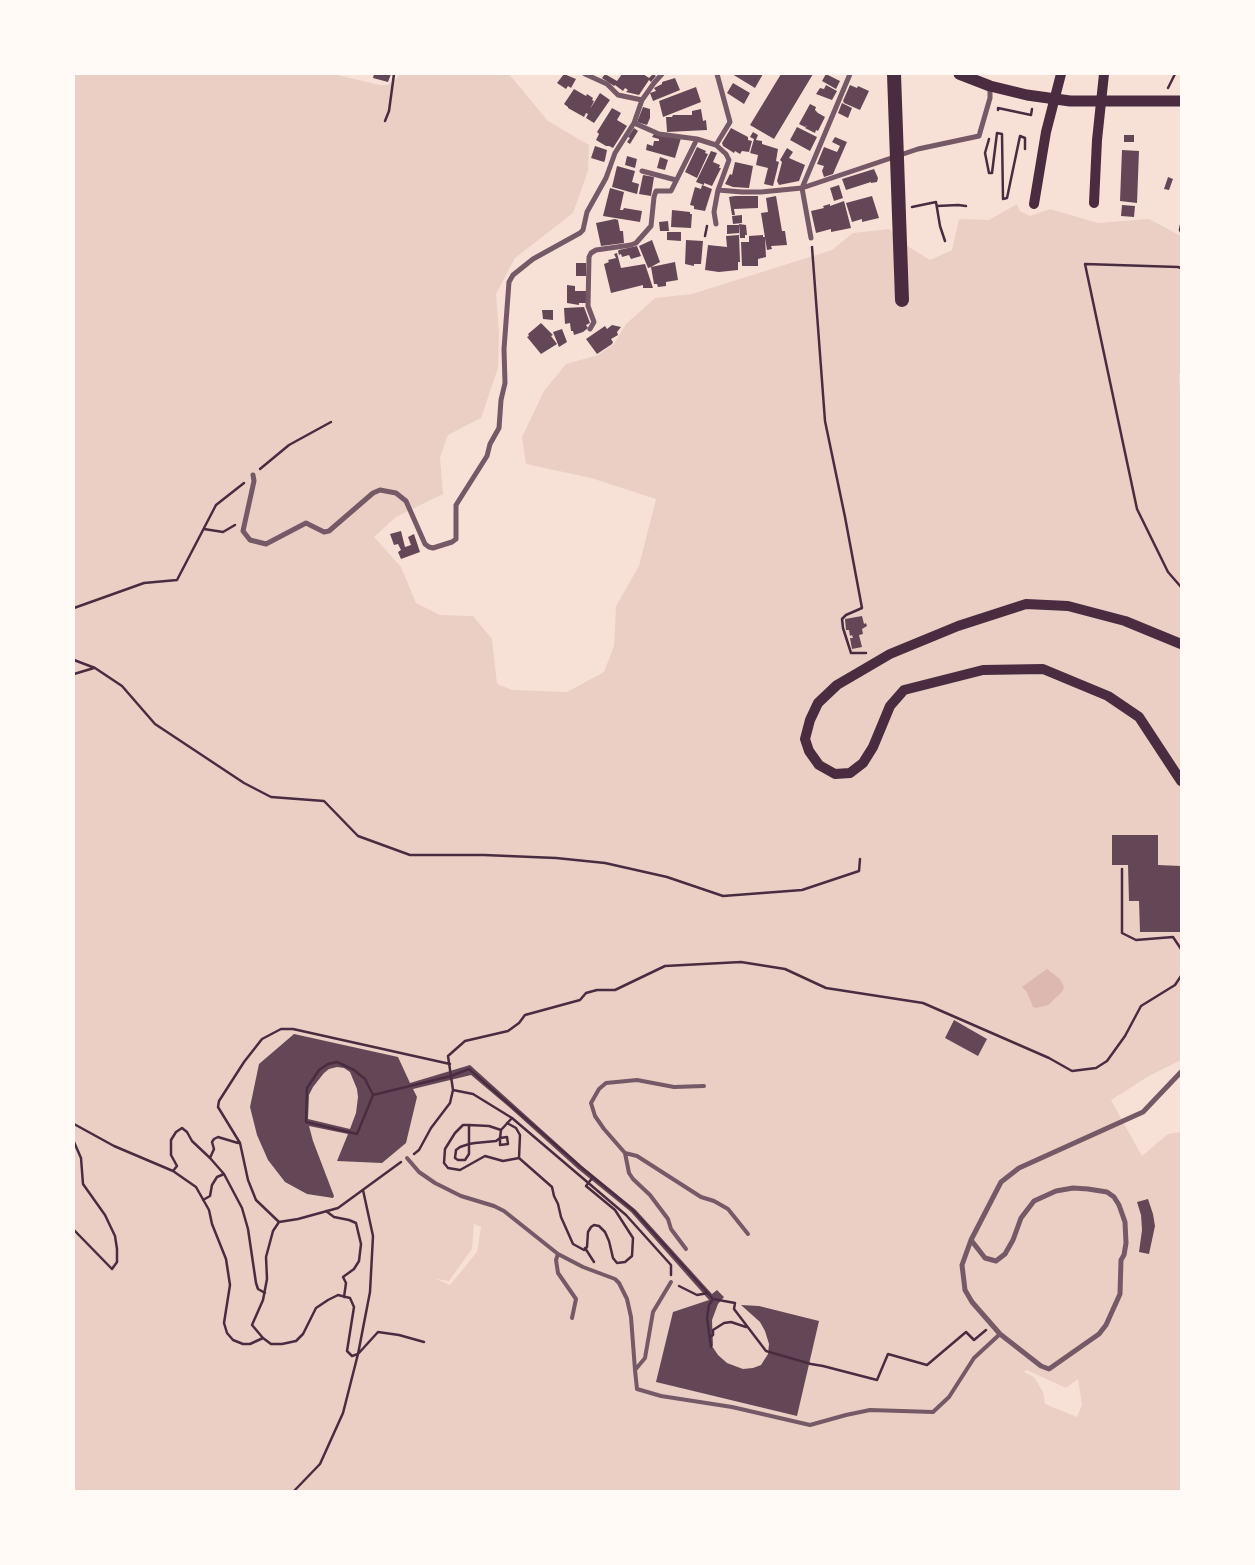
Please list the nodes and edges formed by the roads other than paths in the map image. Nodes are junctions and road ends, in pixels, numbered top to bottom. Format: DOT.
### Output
graph roads {
  1 [pos="585,74"];
  2 [pos="662,74"];
  3 [pos="717,74"];
  4 [pos="850,74"];
  5 [pos="894,74"];
  6 [pos="959,74"];
  7 [pos="1062,74"];
  8 [pos="1104,74"];
  9 [pos="990,86"];
  10 [pos="642,100"];
  11 [pos="1181,101"];
  12 [pos="634,123"];
  13 [pos="697,140"];
  14 [pos="716,145"];
  15 [pos="642,172"];
  16 [pos="676,180"];
  17 [pos="802,188"];
  18 [pos="718,190"];
  19 [pos="1094,203"];
  20 [pos="1034,204"];
  21 [pos="716,224"];
  22 [pos="811,238"];
  23 [pos="902,300"];
  24 [pos="590,329"];
  25 [pos="253,475"];
  26 [pos="1181,644"];
  27 [pos="1181,781"];
  28 [pos="1181,1072"];
  29 [pos="704,1086"];
  30 [pos="625,1152"];
  31 [pos="407,1158"];
  32 [pos="748,1234"];
  33 [pos="971,1240"];
  34 [pos="686,1249"];
  35 [pos="558,1254"];
  36 [pos="671,1282"];
  37 [pos="572,1318"];
  38 [pos="1000,1334"];
  39 [pos="635,1370"];
  1 -- 10 [label="street"];
  2 -- 10 [label="street"];
  3 -- 14 [label="street"];
  4 -- 17 [label="street"];
  5 -- 23 [label="highway"];
  6 -- 9 [label="main road"];
  7 -- 20 [label="main road"];
  8 -- 19 [label="main road"];
  9 -- 11 [label="main road"];
  9 -- 17 [label="street"];
  10 -- 12 [label="street"];
  12 -- 13 [label="street"];
  12 -- 25 [label="street"];
  13 -- 14 [label="street"];
  13 -- 16 [label="street"];
  14 -- 18 [label="street"];
  15 -- 16 [label="street"];
  16 -- 24 [label="street"];
  17 -- 18 [label="street"];
  17 -- 22 [label="street"];
  18 -- 21 [label="street"];
  26 -- 27 [label="main road"];
  28 -- 33 [label="street"];
  29 -- 30 [label="lane"];
  30 -- 32 [label="lane"];
  30 -- 34 [label="lane"];
  31 -- 35 [label="lane"];
  33 -- 38 [label="street"];
  33 -- 38 [label="street"];
  35 -- 37 [label="lane"];
  35 -- 39 [label="lane"];
  36 -- 39 [label="lane"];
  38 -- 39 [label="lane"];
}
